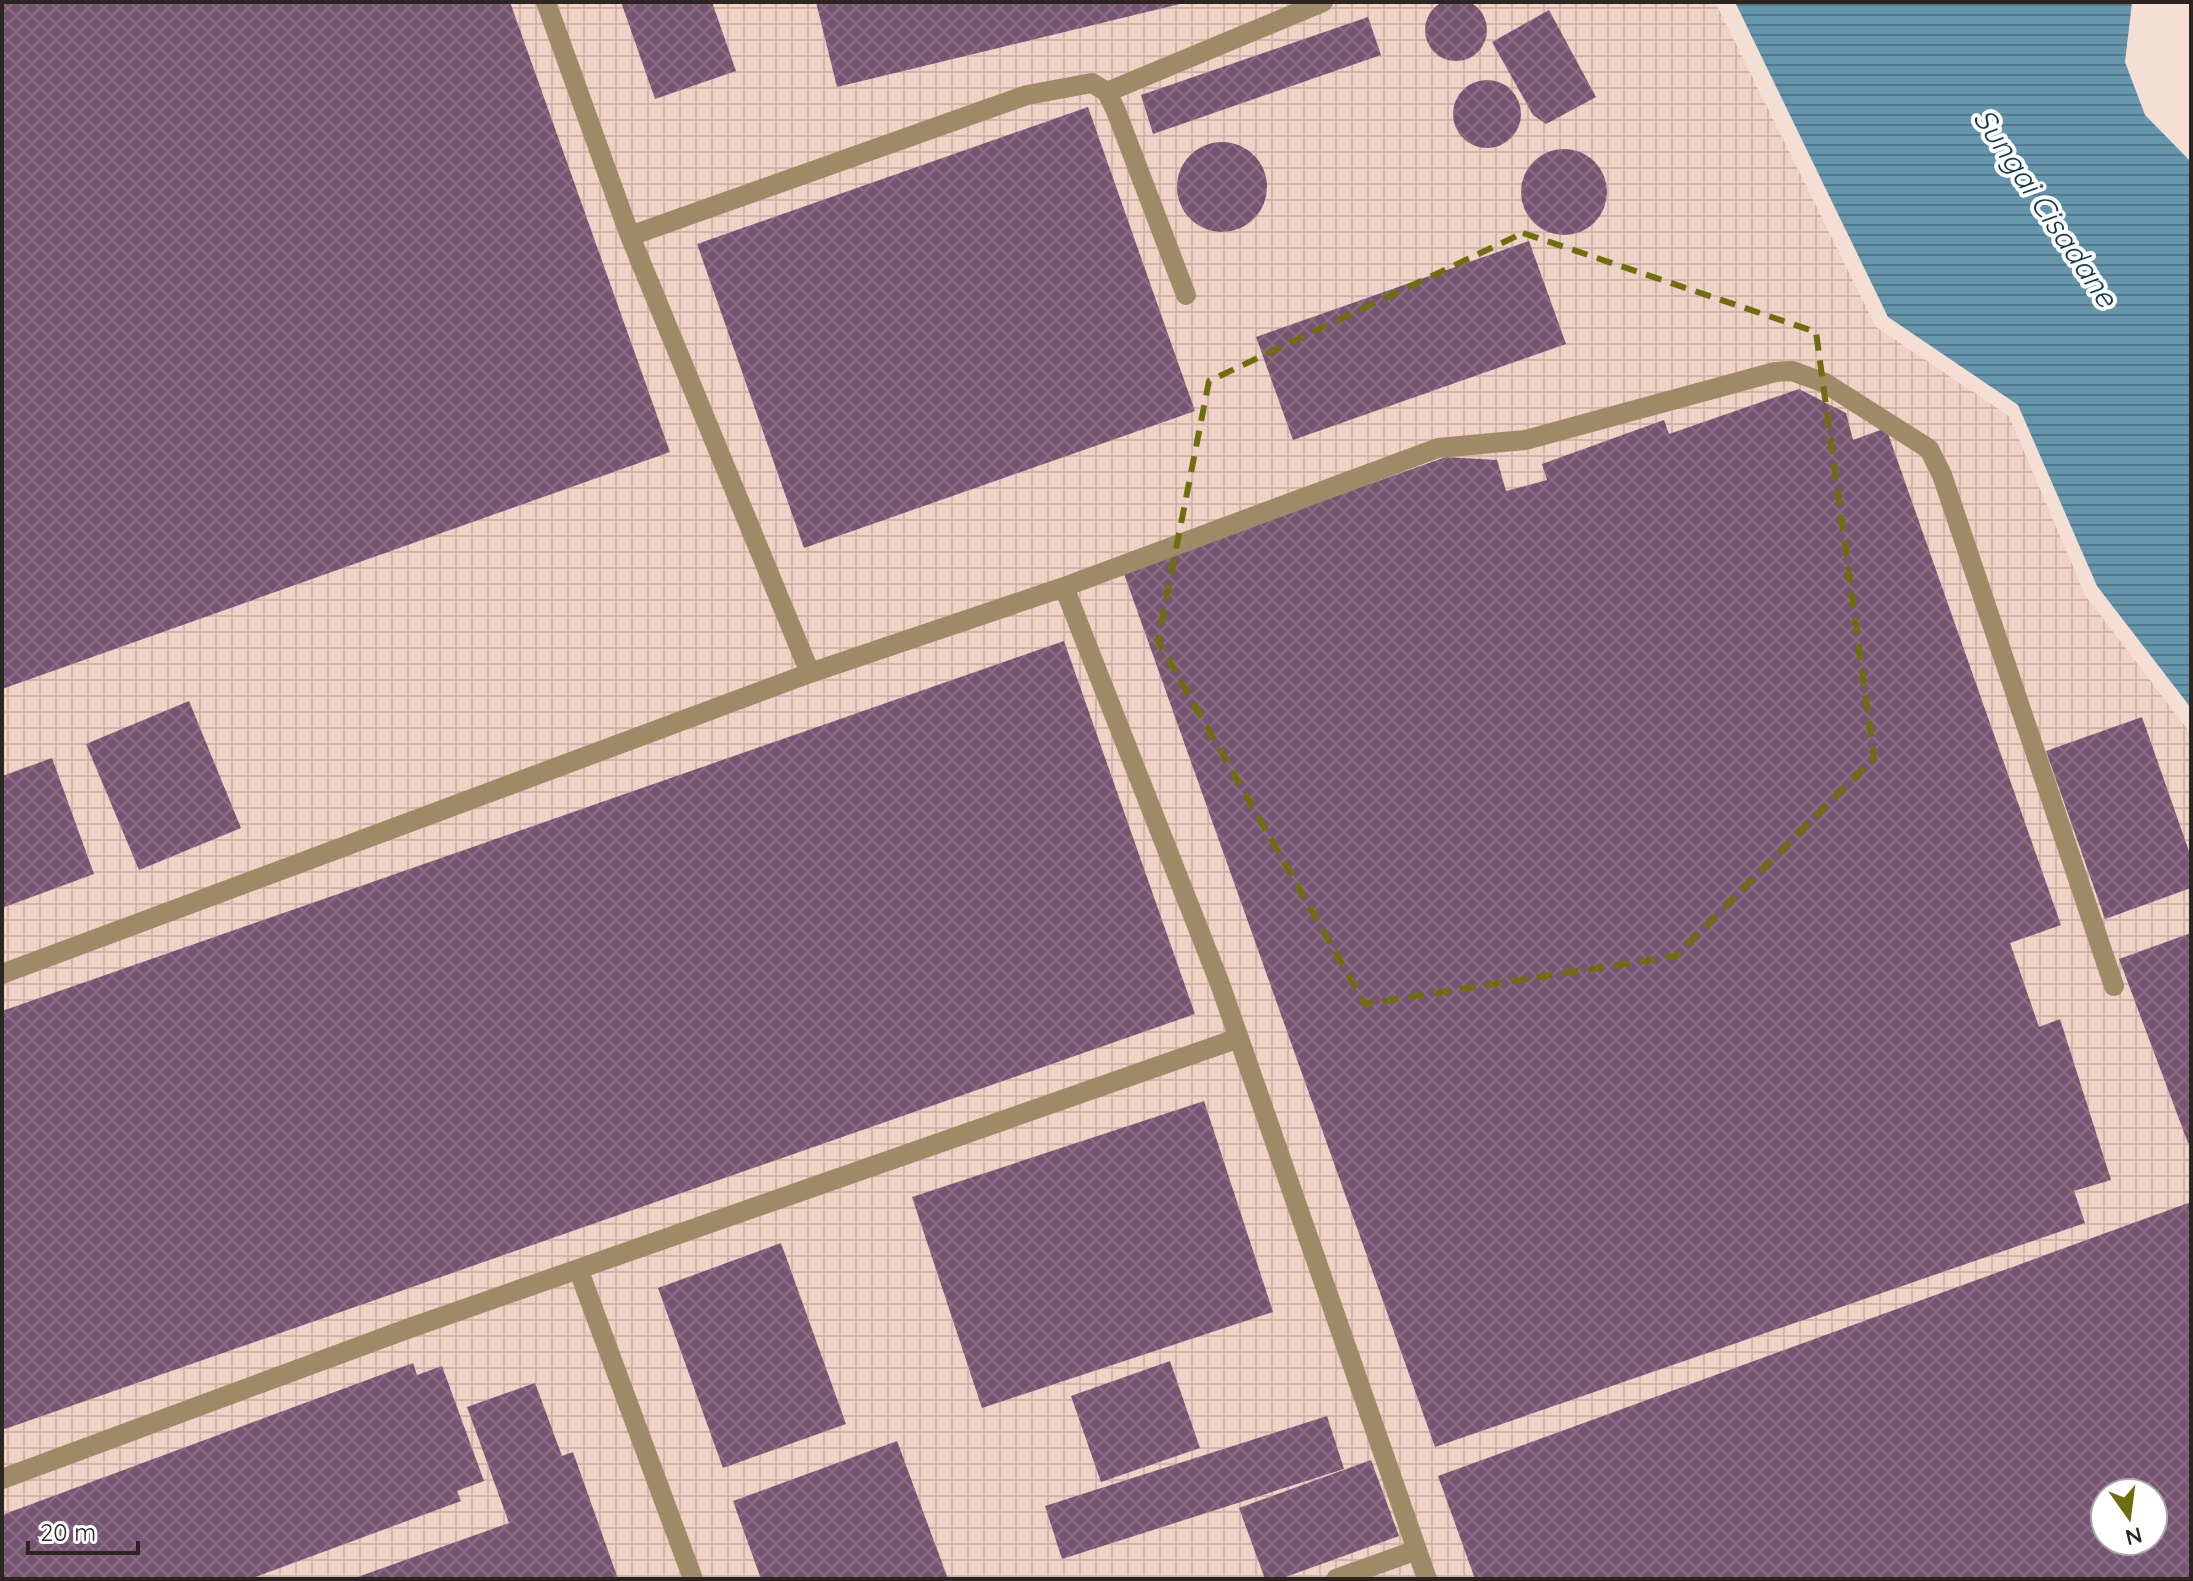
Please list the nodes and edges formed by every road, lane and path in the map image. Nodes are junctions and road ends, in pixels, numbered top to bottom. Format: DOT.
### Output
graph roads {
  1 [pos="546,2"];
  2 [pos="1323,2"];
  3 [pos="1107,92"];
  4 [pos="630,236"];
  5 [pos="1186,295"];
  6 [pos="1064,587"];
  7 [pos="810,673"];
  8 [pos="2,974"];
  9 [pos="2114,986"];
  10 [pos="1239,1038"];
  11 [pos="579,1271"];
  12 [pos="2,1479"];
  13 [pos="1417,1550"];
  14 [pos="693,1579"];
  15 [pos="1336,1579"];
  16 [pos="1427,1579"];
  1 -- 4 [label="lane"];
  2 -- 3 [label="lane"];
  3 -- 4 [label="lane"];
  3 -- 5 [label="lane"];
  4 -- 7 [label="lane"];
  6 -- 7 [label="lane"];
  6 -- 9 [label="lane"];
  6 -- 10 [label="lane"];
  7 -- 8 [label="lane"];
  10 -- 11 [label="lane"];
  10 -- 13 [label="lane"];
  11 -- 12 [label="lane"];
  11 -- 14 [label="lane"];
  13 -- 15 [label="lane"];
  13 -- 16 [label="lane"];
}
